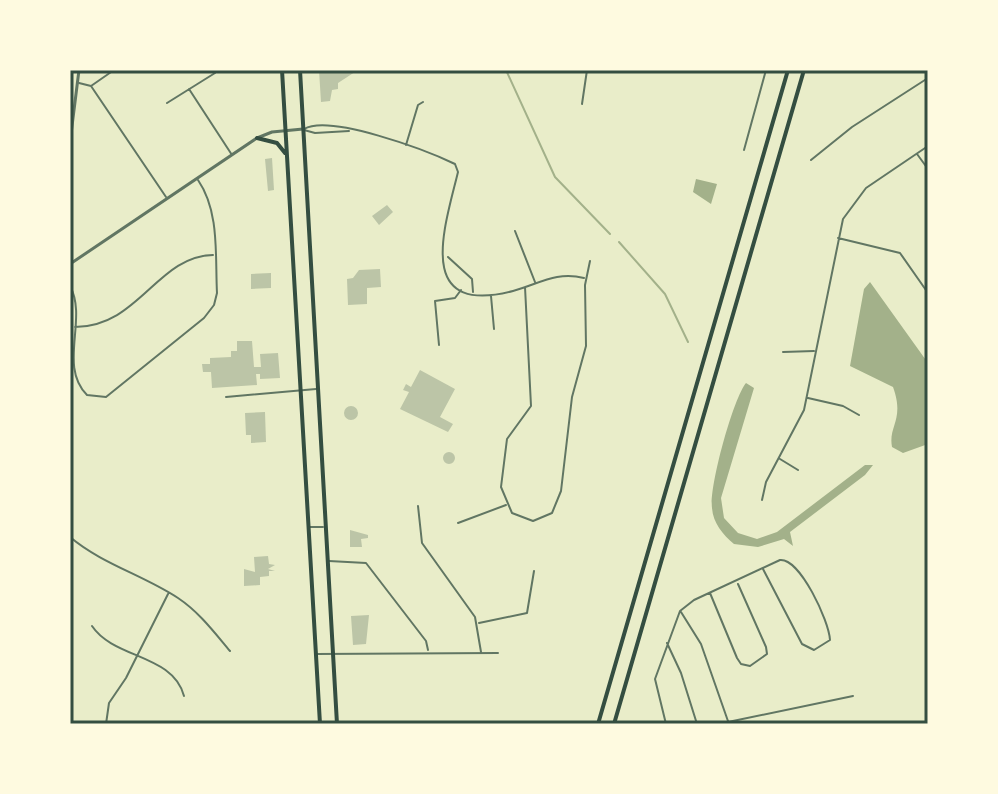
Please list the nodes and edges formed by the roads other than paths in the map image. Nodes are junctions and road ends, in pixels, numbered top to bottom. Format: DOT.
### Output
graph roads {
  1 [pos="79,70"];
  2 [pos="114,70"];
  3 [pos="282,70"];
  4 [pos="300,70"];
  5 [pos="587,70"];
  6 [pos="766,70"];
  7 [pos="788,70"];
  8 [pos="804,70"];
  9 [pos="215,73"];
  10 [pos="928,78"];
  11 [pos="78,83"];
  12 [pos="91,86"];
  13 [pos="189,89"];
  14 [pos="73,100"];
  15 [pos="423,102"];
  16 [pos="167,103"];
  17 [pos="582,104"];
  18 [pos="303,129"];
  19 [pos="286,130"];
  20 [pos="350,130"];
  21 [pos="257,138"];
  22 [pos="70,142"];
  23 [pos="405,146"];
  24 [pos="928,146"];
  25 [pos="744,150"];
  26 [pos="917,153"];
  27 [pos="232,155"];
  28 [pos="287,156"];
  29 [pos="811,160"];
  30 [pos="928,169"];
  31 [pos="197,179"];
  32 [pos="167,198"];
  33 [pos="515,231"];
  34 [pos="837,238"];
  35 [pos="215,255"];
  36 [pos="448,257"];
  37 [pos="590,261"];
  38 [pos="70,264"];
  39 [pos="585,279"];
  40 [pos="535,283"];
  41 [pos="70,286"];
  42 [pos="525,287"];
  43 [pos="461,289"];
  44 [pos="473,293"];
  45 [pos="928,293"];
  46 [pos="491,294"];
  47 [pos="75,327"];
  48 [pos="494,329"];
  49 [pos="439,345"];
  50 [pos="816,351"];
  51 [pos="783,352"];
  52 [pos="318,389"];
  53 [pos="300,391"];
  54 [pos="226,397"];
  55 [pos="807,398"];
  56 [pos="859,415"];
  57 [pos="779,458"];
  58 [pos="798,470"];
  59 [pos="762,500"];
  60 [pos="507,504"];
  61 [pos="418,506"];
  62 [pos="458,523"];
  63 [pos="326,526"];
  64 [pos="309,528"];
  65 [pos="70,537"];
  66 [pos="328,561"];
  67 [pos="763,569"];
  68 [pos="534,571"];
  69 [pos="737,582"];
  70 [pos="169,593"];
  71 [pos="710,593"];
  72 [pos="680,611"];
  73 [pos="478,623"];
  74 [pos="92,626"];
  75 [pos="666,642"];
  76 [pos="230,651"];
  77 [pos="428,652"];
  78 [pos="333,653"];
  79 [pos="481,653"];
  80 [pos="498,653"];
  81 [pos="316,654"];
  82 [pos="137,656"];
  83 [pos="184,696"];
  84 [pos="853,696"];
  85 [pos="728,723"];
  86 [pos="106,724"];
  87 [pos="320,724"];
  88 [pos="337,724"];
  89 [pos="598,724"];
  90 [pos="614,724"];
  91 [pos="666,724"];
  92 [pos="697,724"];
  1 -- 11 [label="street"];
  2 -- 12 [label="street"];
  3 -- 19 [label="main road"];
  4 -- 18 [label="main road"];
  5 -- 17 [label="street"];
  6 -- 25 [label="street"];
  7 -- 89 [label="main road"];
  8 -- 90 [label="main road"];
  9 -- 13 [label="street"];
  10 -- 29 [label="street"];
  11 -- 12 [label="street"];
  11 -- 14 [label="street"];
  12 -- 32 [label="street"];
  13 -- 16 [label="street"];
  13 -- 27 [label="street"];
  14 -- 22 [label="street"];
  15 -- 23 [label="street"];
  18 -- 19 [label="street"];
  18 -- 20 [label="street"];
  18 -- 20 [label="street"];
  18 -- 52 [label="main road"];
  19 -- 21 [label="street"];
  19 -- 28 [label="main road"];
  20 -- 23 [label="street"];
  21 -- 27 [label="street"];
  21 -- 28 [label="main road"];
  23 -- 43 [label="street"];
  24 -- 26 [label="street"];
  26 -- 30 [label="street"];
  26 -- 34 [label="street"];
  27 -- 31 [label="street"];
  28 -- 53 [label="main road"];
  31 -- 32 [label="street"];
  31 -- 35 [label="street"];
  32 -- 38 [label="street"];
  33 -- 40 [label="street"];
  34 -- 45 [label="street"];
  34 -- 50 [label="street"];
  35 -- 47 [label="street"];
  35 -- 47 [label="street"];
  36 -- 44 [label="street"];
  37 -- 39 [label="street"];
  39 -- 40 [label="street"];
  39 -- 60 [label="street"];
  40 -- 42 [label="street"];
  41 -- 47 [label="street"];
  42 -- 46 [label="street"];
  42 -- 60 [label="street"];
  43 -- 44 [label="street"];
  43 -- 49 [label="street"];
  44 -- 46 [label="street"];
  46 -- 48 [label="street"];
  50 -- 51 [label="street"];
  50 -- 55 [label="street"];
  52 -- 53 [label="street"];
  52 -- 63 [label="main road"];
  53 -- 54 [label="street"];
  53 -- 64 [label="main road"];
  55 -- 56 [label="street"];
  55 -- 57 [label="street"];
  57 -- 58 [label="street"];
  57 -- 59 [label="street"];
  60 -- 62 [label="street"];
  61 -- 73 [label="street"];
  63 -- 64 [label="street"];
  63 -- 66 [label="main road"];
  64 -- 81 [label="main road"];
  65 -- 70 [label="street"];
  66 -- 77 [label="street"];
  66 -- 78 [label="main road"];
  67 -- 67 [label="street"];
  67 -- 69 [label="street"];
  68 -- 73 [label="street"];
  69 -- 71 [label="street"];
  69 -- 71 [label="street"];
  70 -- 76 [label="street"];
  70 -- 82 [label="street"];
  71 -- 72 [label="street"];
  72 -- 75 [label="street"];
  72 -- 85 [label="street"];
  73 -- 79 [label="street"];
  74 -- 82 [label="street"];
  75 -- 91 [label="street"];
  75 -- 92 [label="street"];
  77 -- 78 [label="street"];
  77 -- 79 [label="street"];
  78 -- 81 [label="street"];
  78 -- 88 [label="main road"];
  79 -- 80 [label="street"];
  81 -- 87 [label="main road"];
  82 -- 83 [label="street"];
  82 -- 86 [label="street"];
  84 -- 85 [label="street"];
}
